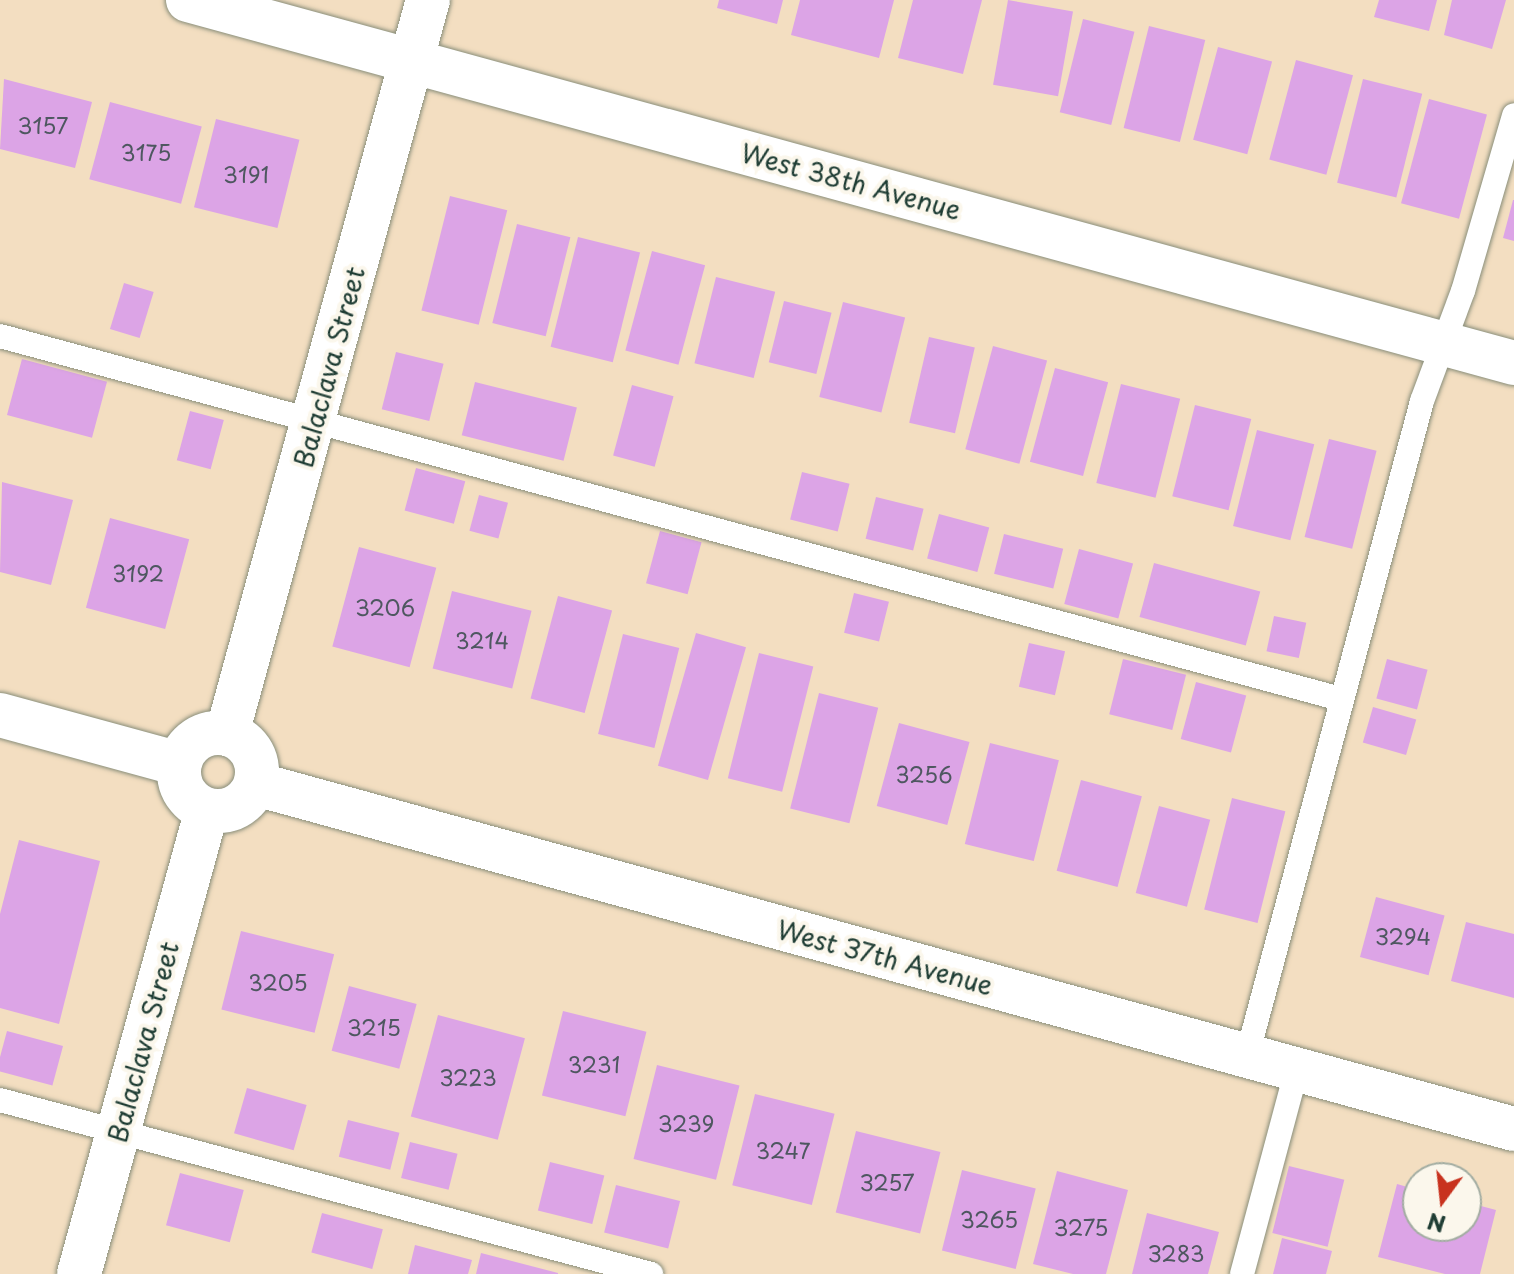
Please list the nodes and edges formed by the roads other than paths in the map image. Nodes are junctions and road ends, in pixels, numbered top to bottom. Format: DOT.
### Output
graph roads {
  1 [pos="188,0"];
  2 [pos="428,0"];
  3 [pos="411,61"];
  4 [pos="1514,115"];
  5 [pos="0,336"];
  6 [pos="1443,344"];
  7 [pos="1514,363"];
  8 [pos="316,419"];
  9 [pos="1341,699"];
  10 [pos="0,715"];
  11 [pos="227,734"];
  12 [pos="179,764"];
  13 [pos="256,784"];
  14 [pos="207,810"];
  15 [pos="1247,1056"];
  16 [pos="1297,1069"];
  17 [pos="0,1100"];
  18 [pos="1514,1129"];
  19 [pos="119,1132"];
  20 [pos="79,1274"];
  21 [pos="651,1274"];
  22 [pos="1242,1274"];
  1 -- 3 [label="street, West 38th Avenue"];
  2 -- 3 [label="street, Balaclava Street"];
  3 -- 6 [label="street, West 38th Avenue"];
  3 -- 8 [label="street, Balaclava Street"];
  4 -- 6 [label="lane"];
  5 -- 8 [label="lane"];
  6 -- 7 [label="street, West 38th Avenue"];
  6 -- 9 [label="lane"];
  8 -- 9 [label="lane"];
  8 -- 11 [label="street, Balaclava Street"];
  9 -- 15 [label="lane"];
  10 -- 12 [label="street"];
  11 -- 12 [label="street"];
  11 -- 13 [label="street"];
  12 -- 14 [label="street"];
  13 -- 14 [label="street"];
  13 -- 15 [label="street, West 37th Avenue"];
  14 -- 19 [label="street, Balaclava Street"];
  15 -- 16 [label="street, West 37th Avenue"];
  16 -- 18 [label="street, West 37th Avenue"];
  16 -- 22 [label="lane"];
  17 -- 19 [label="lane"];
  19 -- 20 [label="street, Balaclava Street"];
  19 -- 21 [label="lane"];
}
